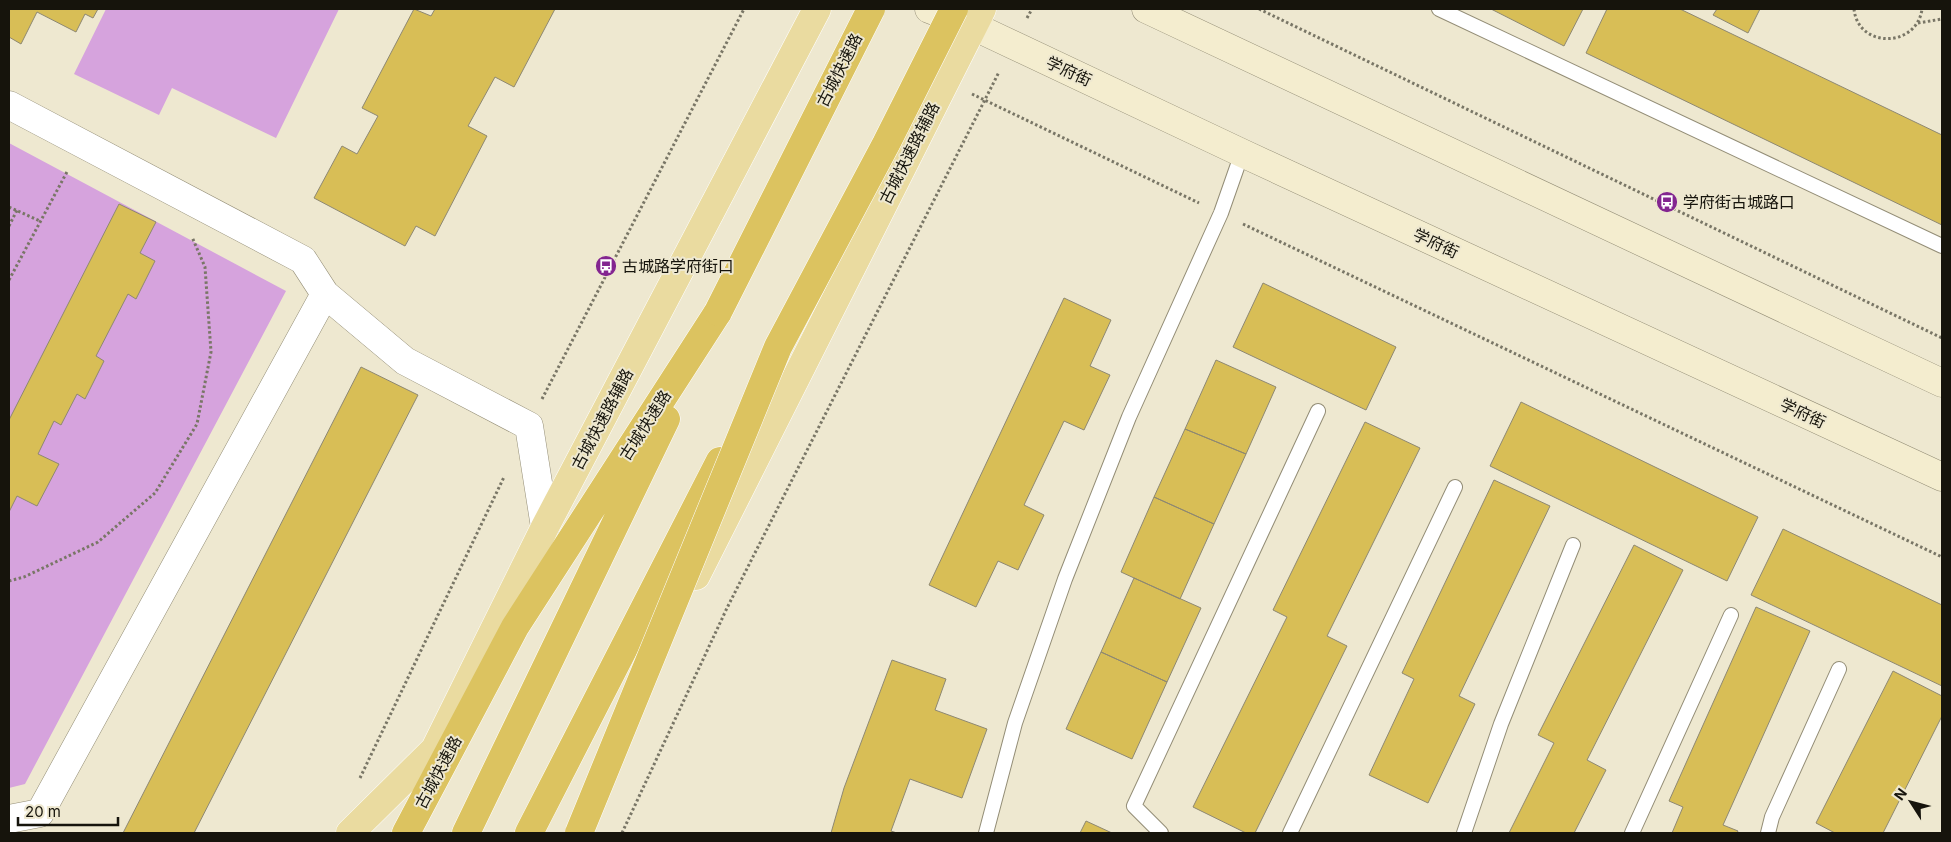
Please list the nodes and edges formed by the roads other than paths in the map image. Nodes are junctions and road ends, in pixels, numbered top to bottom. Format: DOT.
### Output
graph roads {
  1 [pos="817,9"];
  2 [pos="871,9"];
  3 [pos="929,9"];
  4 [pos="1146,9"];
  5 [pos="1439,9"];
  6 [pos="970,15"];
  7 [pos="9,105"];
  8 [pos="1242,153"];
  9 [pos="1942,246"];
  10 [pos="325,294"];
  11 [pos="718,312"];
  12 [pos="778,347"];
  13 [pos="1942,383"];
  14 [pos="1318,411"];
  15 [pos="1942,477"];
  16 [pos="1455,487"];
  17 [pos="545,527"];
  18 [pos="1573,545"];
  19 [pos="1731,615"];
  20 [pos="1839,669"];
  21 [pos="436,747"];
  22 [pos="588,789"];
  23 [pos="9,819"];
  24 [pos="350,833"];
  25 [pos="394,833"];
  26 [pos="406,833"];
  27 [pos="466,833"];
  28 [pos="529,833"];
  29 [pos="565,833"];
  30 [pos="579,833"];
  31 [pos="986,833"];
  32 [pos="1161,833"];
  33 [pos="1290,833"];
  34 [pos="1464,833"];
  35 [pos="1632,833"];
  36 [pos="1768,833"];
  1 -- 17 [label="main road, 古城快速路辅路"];
  2 -- 11 [label="highway, 古城快速路, bridge"];
  3 -- 6 [label="main road, 学府街"];
  4 -- 13 [label="main road"];
  5 -- 9 [label="lane"];
  6 -- 8 [label="main road, 学府街"];
  6 -- 12 [label="highway, bridge"];
  6 -- 22 [label="main road, 古城快速路辅路"];
  7 -- 10 [label="street"];
  8 -- 15 [label="main road, 学府街"];
  8 -- 31 [label="lane"];
  10 -- 17 [label="street"];
  10 -- 23 [label="street"];
  11 -- 26 [label="highway, 古城快速路"];
  11 -- 27 [label="highway"];
  12 -- 28 [label="highway, bridge"];
  12 -- 30 [label="highway, bridge"];
  14 -- 32 [label="lane"];
  16 -- 33 [label="lane"];
  17 -- 21 [label="main road, 古城快速路辅路"];
  18 -- 34 [label="lane"];
  19 -- 35 [label="lane"];
  20 -- 36 [label="lane"];
  21 -- 24 [label="main road"];
  21 -- 25 [label="main road, 古城快速路辅路"];
  22 -- 29 [label="main road, 古城快速路辅路"];
  22 -- 30 [label="main road"];
}
